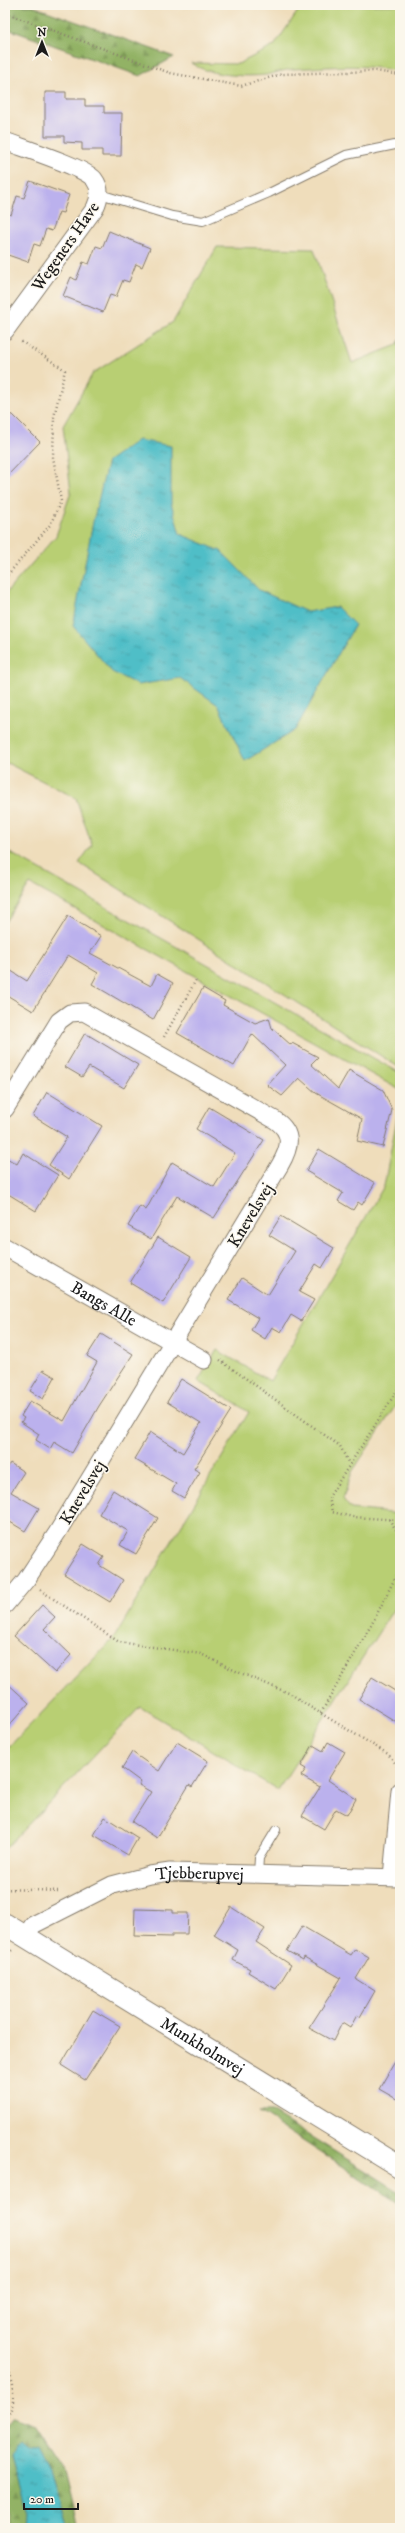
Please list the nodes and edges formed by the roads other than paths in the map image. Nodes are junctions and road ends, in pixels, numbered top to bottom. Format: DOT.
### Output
graph roads {
  1 [pos="5,141"];
  2 [pos="400,144"];
  3 [pos="100,194"];
  4 [pos="8,333"];
  5 [pos="5,1108"];
  6 [pos="5,1247"];
  7 [pos="173,1342"];
  8 [pos="204,1360"];
  9 [pos="5,1605"];
  10 [pos="400,1791"];
  11 [pos="276,1830"];
  12 [pos="258,1873"];
  13 [pos="396,1878"];
  14 [pos="5,1924"];
  15 [pos="25,1937"];
  16 [pos="400,2167"];
  1 -- 3 [label="street, Wegeners Have"];
  2 -- 3 [label="lane"];
  3 -- 4 [label="street, Wegeners Have"];
  5 -- 7 [label="street, Knevelsvej"];
  6 -- 7 [label="street, Bangs Alle"];
  7 -- 8 [label="street, Bangs Alle"];
  7 -- 9 [label="street, Knevelsvej"];
  10 -- 13 [label="street, Tjebberupvej"];
  11 -- 12 [label="lane"];
  12 -- 13 [label="street, Tjebberupvej"];
  12 -- 15 [label="street, Tjebberupvej"];
  14 -- 15 [label="street, Munkholmvej"];
  15 -- 16 [label="street, Munkholmvej"];
}
